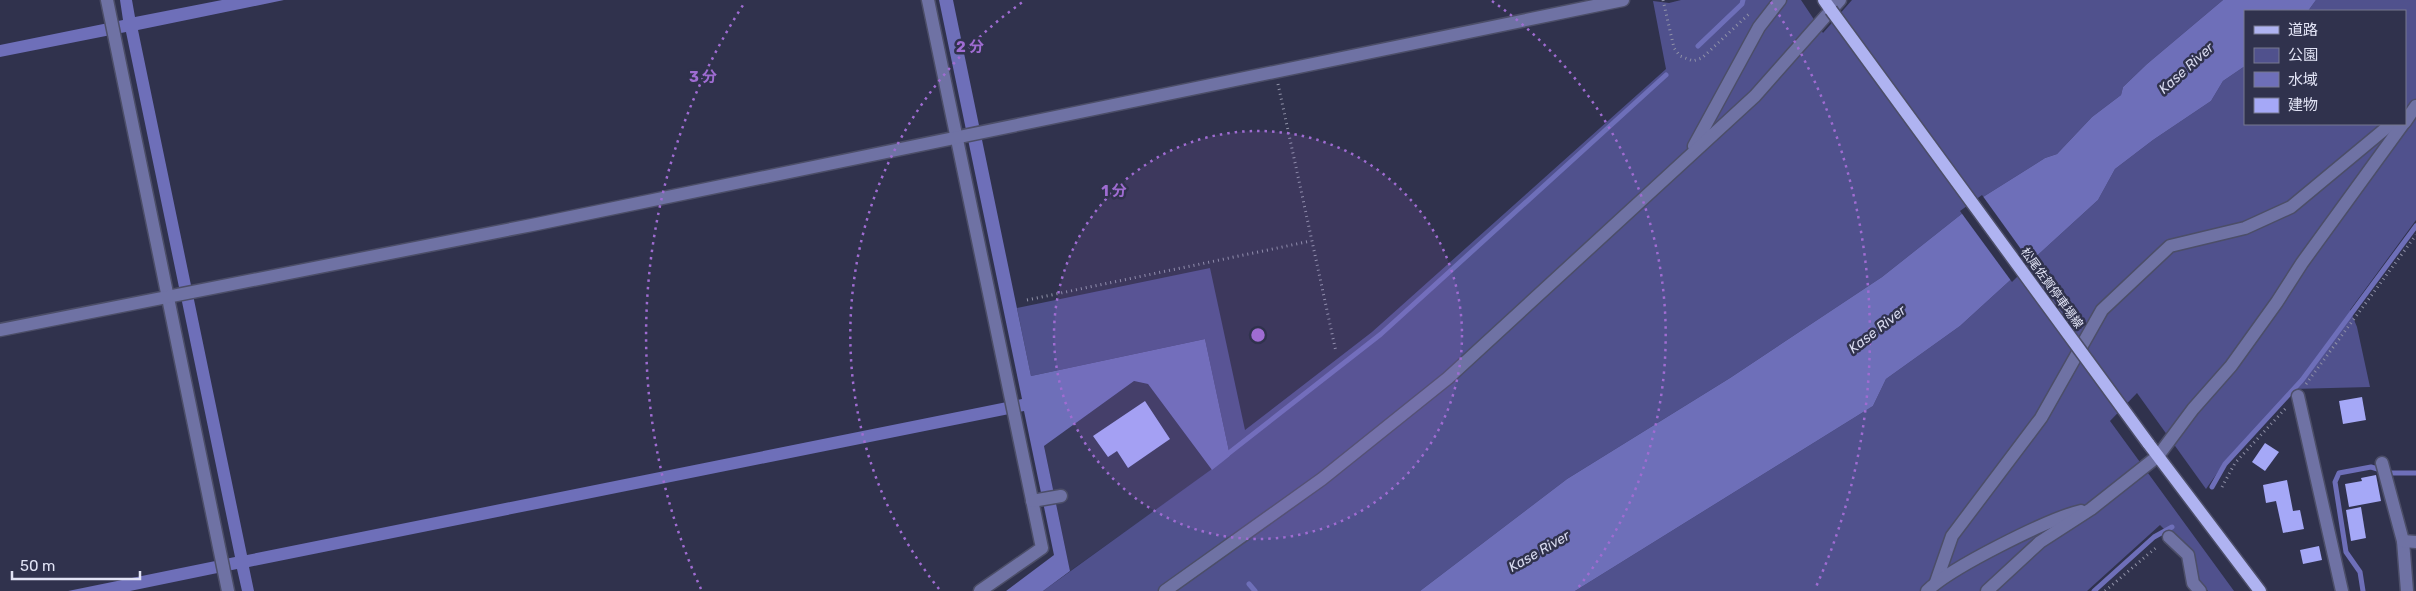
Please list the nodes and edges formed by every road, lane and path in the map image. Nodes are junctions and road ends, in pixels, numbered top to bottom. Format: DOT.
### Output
graph roads {
  1 [pos="107,0"];
  2 [pos="928,0"];
  3 [pos="1623,0"];
  4 [pos="1663,0"];
  5 [pos="1780,0"];
  6 [pos="1840,0"];
  7 [pos="1827,5"];
  8 [pos="1756,7"];
  9 [pos="1275,72"];
  10 [pos="2416,98"];
  11 [pos="2416,106"];
  12 [pos="2406,108"];
  13 [pos="2406,120"];
  14 [pos="2390,125"];
  15 [pos="2403,125"];
  16 [pos="956,139"];
  17 [pos="1689,154"];
  18 [pos="2416,235"];
  19 [pos="1311,241"];
  20 [pos="172,294"];
  21 [pos="1027,300"];
  22 [pos="0,330"];
  23 [pos="1336,352"];
  24 [pos="2298,396"];
  25 [pos="2158,456"];
  26 [pos="2382,463"];
  27 [pos="2222,487"];
  28 [pos="1061,496"];
  29 [pos="1032,501"];
  30 [pos="2090,509"];
  31 [pos="2169,537"];
  32 [pos="2403,541"];
  33 [pos="2416,542"];
  34 [pos="1931,587"];
  35 [pos="228,591"];
  36 [pos="980,591"];
  37 [pos="1165,591"];
  38 [pos="1987,591"];
  39 [pos="2105,591"];
  40 [pos="2200,591"];
  41 [pos="2260,591"];
  42 [pos="2342,591"];
  43 [pos="2407,591"];
  1 -- 20 [label="street"];
  2 -- 16 [label="street"];
  3 -- 9 [label="street"];
  4 -- 8 [label="path"];
  5 -- 17 [label="street"];
  6 -- 7 [label="street"];
  7 -- 17 [label="street"];
  7 -- 25 [label="main road, 松尾佐賀停車場線, bridge"];
  9 -- 16 [label="street"];
  9 -- 19 [label="path"];
  10 -- 12 [label="street"];
  11 -- 13 [label="street"];
  14 -- 34 [label="street"];
  15 -- 25 [label="street"];
  16 -- 20 [label="street"];
  16 -- 29 [label="street"];
  17 -- 37 [label="street"];
  18 -- 24 [label="path"];
  19 -- 21 [label="path"];
  19 -- 23 [label="path"];
  20 -- 22 [label="street"];
  20 -- 35 [label="street"];
  24 -- 27 [label="path"];
  24 -- 42 [label="street"];
  25 -- 30 [label="street"];
  25 -- 41 [label="main road, 松尾佐賀停車場線"];
  26 -- 32 [label="street"];
  28 -- 29 [label="street"];
  29 -- 36 [label="street"];
  30 -- 34 [label="street"];
  30 -- 38 [label="street"];
  31 -- 39 [label="path"];
  31 -- 40 [label="street"];
  32 -- 33 [label="street"];
  32 -- 43 [label="street"];
}
